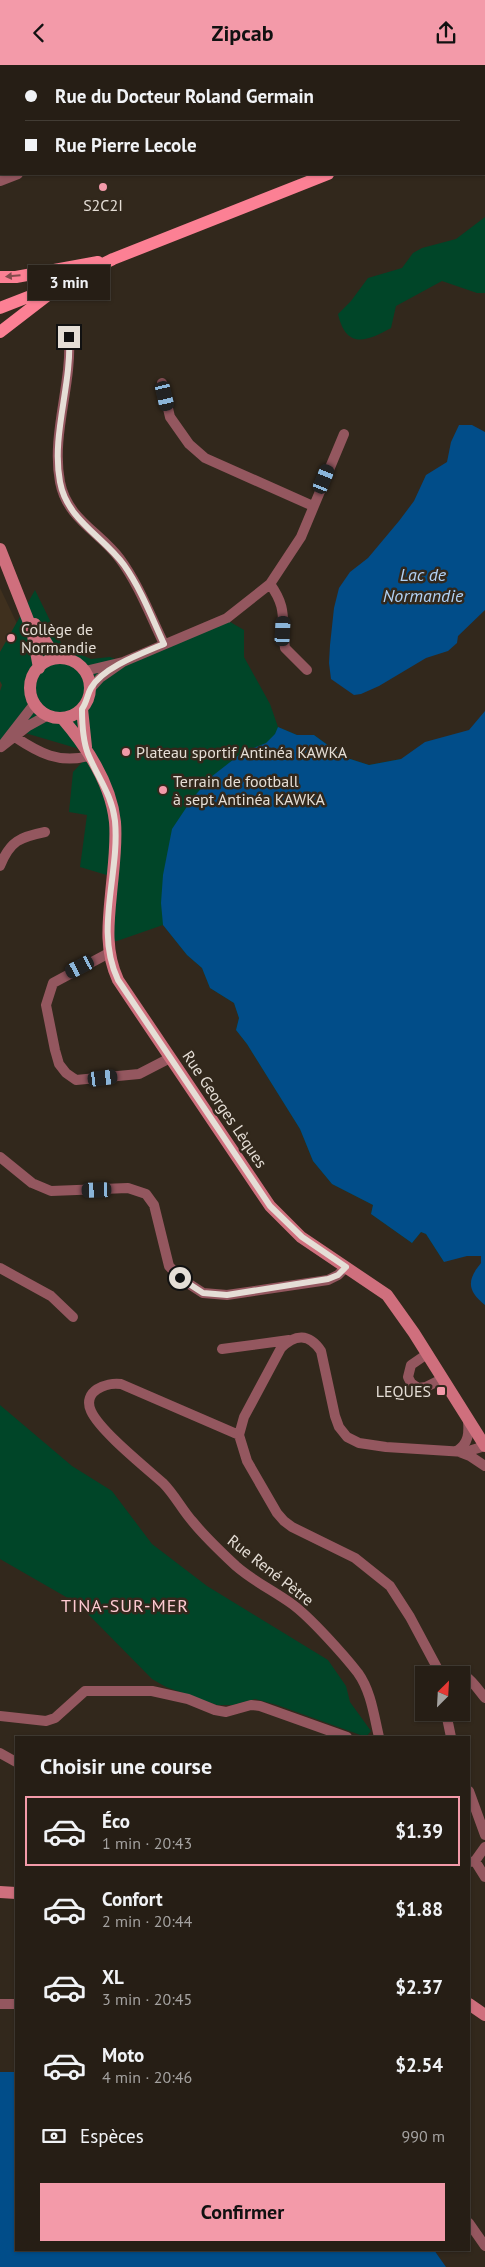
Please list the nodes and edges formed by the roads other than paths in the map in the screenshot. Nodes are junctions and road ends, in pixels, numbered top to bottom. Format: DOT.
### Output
graph roads {
  1 [pos="15,175"];
  2 [pos="325,175"];
  3 [pos="0,181"];
  4 [pos="113,259"];
  5 [pos="0,277"];
  6 [pos="64,283"];
  7 [pos="0,308"];
  8 [pos="0,332"];
  9 [pos="69,337"];
  10 [pos="162,383"];
  11 [pos="344,434"];
  12 [pos="313,506"];
  13 [pos="0,549"];
  14 [pos="270,584"];
  15 [pos="25,607"];
  16 [pos="164,644"];
  17 [pos="62,659"];
  18 [pos="123,662"];
  19 [pos="39,668"];
  20 [pos="307,670"];
  21 [pos="85,671"];
  22 [pos="90,689"];
  23 [pos="35,703"];
  24 [pos="82,709"];
  25 [pos="48,715"];
  26 [pos="62,718"];
  27 [pos="14,737"];
  28 [pos="1,748"];
  29 [pos="88,754"];
  30 [pos="45,832"];
  31 [pos="2,853"];
  32 [pos="0,866"];
  33 [pos="109,953"];
  34 [pos="170,1058"];
  35 [pos="0,1157"];
  36 [pos="346,1267"];
  37 [pos="0,1269"];
  38 [pos="73,1317"];
  39 [pos="289,1340"];
  40 [pos="222,1349"];
  41 [pos="427,1354"];
  42 [pos="442,1379"];
  43 [pos="468,1420"];
  44 [pos="239,1435"];
  45 [pos="485,1446"];
  46 [pos="457,1451"];
  47 [pos="485,1467"];
  48 [pos="436,1666"];
  49 [pos="470,1680"];
  50 [pos="485,1698"];
  51 [pos="0,1716"];
  52 [pos="448,1721"];
  53 [pos="344,1736"];
  54 [pos="379,1736"];
  55 [pos="451,1736"];
  56 [pos="0,1753"];
  57 [pos="15,1761"];
  58 [pos="470,1794"];
  59 [pos="485,1835"];
  60 [pos="485,1847"];
  61 [pos="472,1861"];
  62 [pos="485,1877"];
  63 [pos="0,1892"];
  64 [pos="15,1893"];
  65 [pos="0,2004"];
  66 [pos="15,2004"];
  67 [pos="470,2005"];
  68 [pos="485,2015"];
  69 [pos="470,2224"];
  70 [pos="485,2247"];
  1 -- 3 [label="street"];
  2 -- 4 [label="main road"];
  4 -- 5 [label="main road, one-way"];
  4 -- 6 [label="main road"];
  6 -- 7 [label="main road"];
  6 -- 8 [label="main road"];
  9 -- 16 [label="street"];
  10 -- 12 [label="street"];
  11 -- 12 [label="street"];
  12 -- 14 [label="street"];
  13 -- 15 [label="main road"];
  14 -- 16 [label="street"];
  14 -- 20 [label="street"];
  15 -- 17 [label="main road"];
  15 -- 19 [label="main road"];
  16 -- 18 [label="street"];
  17 -- 19 [label="main road"];
  17 -- 21 [label="main road"];
  18 -- 21 [label="street"];
  18 -- 22 [label="street"];
  19 -- 23 [label="main road"];
  21 -- 22 [label="main road"];
  22 -- 24 [label="main road"];
  23 -- 25 [label="main road"];
  23 -- 28 [label="street"];
  24 -- 26 [label="main road"];
  24 -- 29 [label="main road, Rue Georges Lèques"];
  25 -- 26 [label="main road"];
  25 -- 27 [label="street"];
  26 -- 29 [label="main road, Rue Georges Lèques"];
  27 -- 28 [label="street"];
  27 -- 29 [label="street"];
  29 -- 33 [label="main road, Rue Georges Lèques"];
  30 -- 31 [label="street"];
  31 -- 32 [label="street"];
  33 -- 34 [label="main road, Rue Georges Lèques"];
  33 -- 34 [label="street"];
  34 -- 36 [label="main road, Rue Georges Lèques"];
  35 -- 36 [label="street"];
  36 -- 41 [label="main road, Rue Georges Lèques"];
  37 -- 38 [label="street"];
  39 -- 40 [label="street"];
  39 -- 44 [label="street"];
  39 -- 46 [label="street"];
  41 -- 42 [label="main road, Rue Georges Lèques"];
  41 -- 42 [label="street"];
  42 -- 43 [label="main road, Rue Georges Lèques"];
  43 -- 45 [label="main road, Rue Georges Lèques"];
  43 -- 46 [label="street"];
  44 -- 48 [label="street"];
  44 -- 54 [label="street, Rue René Pètre"];
  45 -- 46 [label="street"];
  46 -- 47 [label="street"];
  49 -- 50 [label="street"];
  51 -- 53 [label="street"];
  52 -- 55 [label="street"];
  56 -- 57 [label="street"];
  58 -- 59 [label="street"];
  60 -- 61 [label="street"];
  61 -- 62 [label="street"];
  63 -- 64 [label="main road"];
  65 -- 66 [label="street"];
  67 -- 68 [label="main road"];
  69 -- 70 [label="street"];
}
